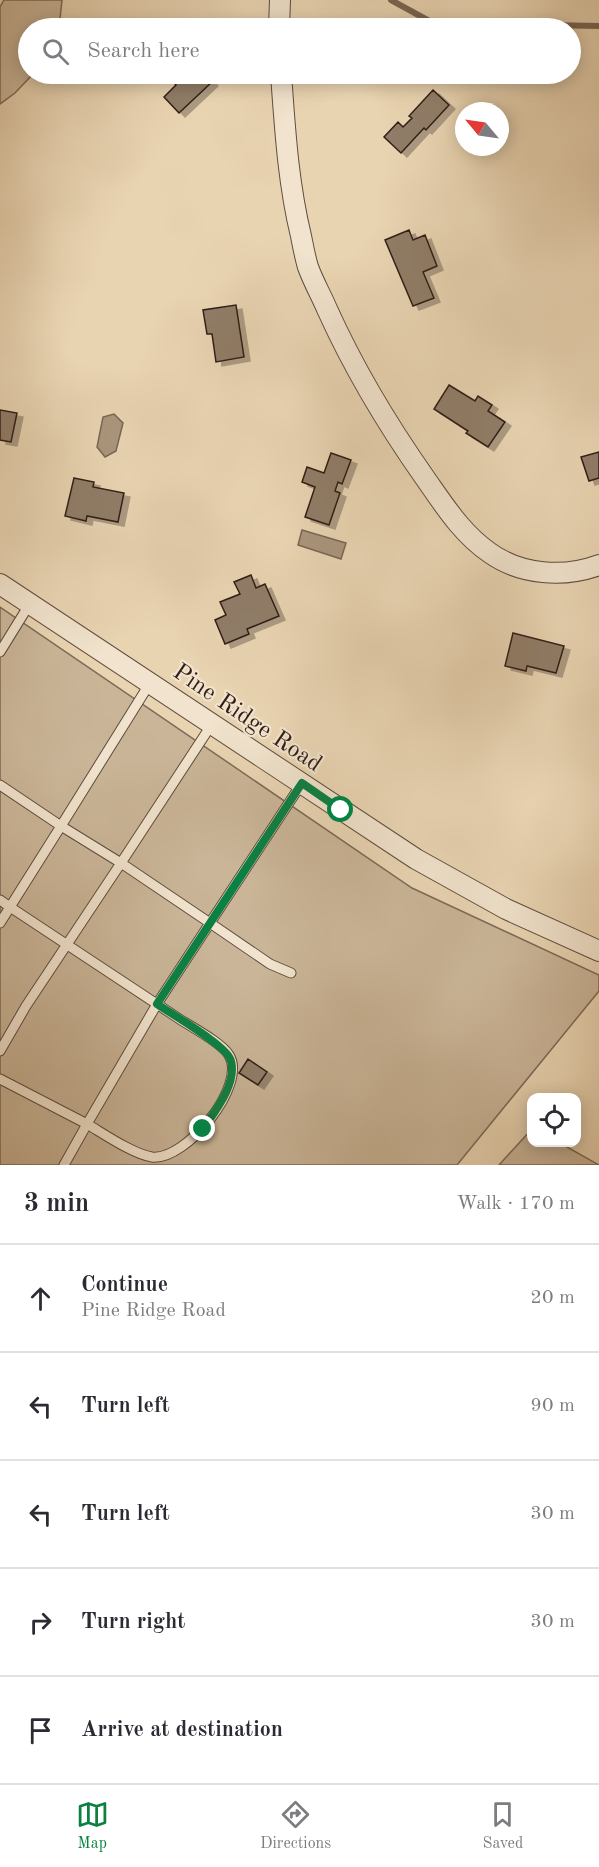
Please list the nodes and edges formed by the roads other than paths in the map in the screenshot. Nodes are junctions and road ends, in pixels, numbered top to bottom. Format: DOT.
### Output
graph roads {
  1 [pos="280,0"];
  2 [pos="279,18"];
  3 [pos="282,84"];
  4 [pos="599,565"];
  5 [pos="0,584"];
  6 [pos="29,605"];
  7 [pos="0,652"];
  8 [pos="150,682"];
  9 [pos="212,724"];
  10 [pos="302,783"];
  11 [pos="0,785"];
  12 [pos="61,826"];
  13 [pos="121,863"];
  14 [pos="0,900"];
  15 [pos="10,907"];
  16 [pos="0,923"];
  17 [pos="210,923"];
  18 [pos="67,945"];
  19 [pos="599,951"];
  20 [pos="291,973"];
  21 [pos="157,1004"];
  22 [pos="0,1051"];
  23 [pos="0,1079"];
  24 [pos="87,1124"];
  25 [pos="64,1165"];
  1 -- 2 [label="street"];
  3 -- 4 [label="street"];
  5 -- 6 [label="street, Pine Ridge Road"];
  6 -- 7 [label="lane"];
  6 -- 8 [label="street, Pine Ridge Road"];
  8 -- 9 [label="street, Pine Ridge Road"];
  8 -- 12 [label="lane"];
  9 -- 10 [label="street, Pine Ridge Road"];
  9 -- 13 [label="lane"];
  10 -- 17 [label="lane"];
  10 -- 19 [label="street, Pine Ridge Road"];
  11 -- 12 [label="lane"];
  12 -- 13 [label="lane"];
  12 -- 15 [label="lane"];
  13 -- 17 [label="lane"];
  13 -- 18 [label="lane"];
  14 -- 15 [label="lane"];
  15 -- 16 [label="lane"];
  15 -- 18 [label="lane"];
  17 -- 20 [label="lane"];
  17 -- 21 [label="lane"];
  18 -- 21 [label="lane"];
  18 -- 22 [label="lane"];
  21 -- 24 [label="lane"];
  21 -- 24 [label="lane"];
  23 -- 24 [label="lane"];
  24 -- 25 [label="lane"];
}
